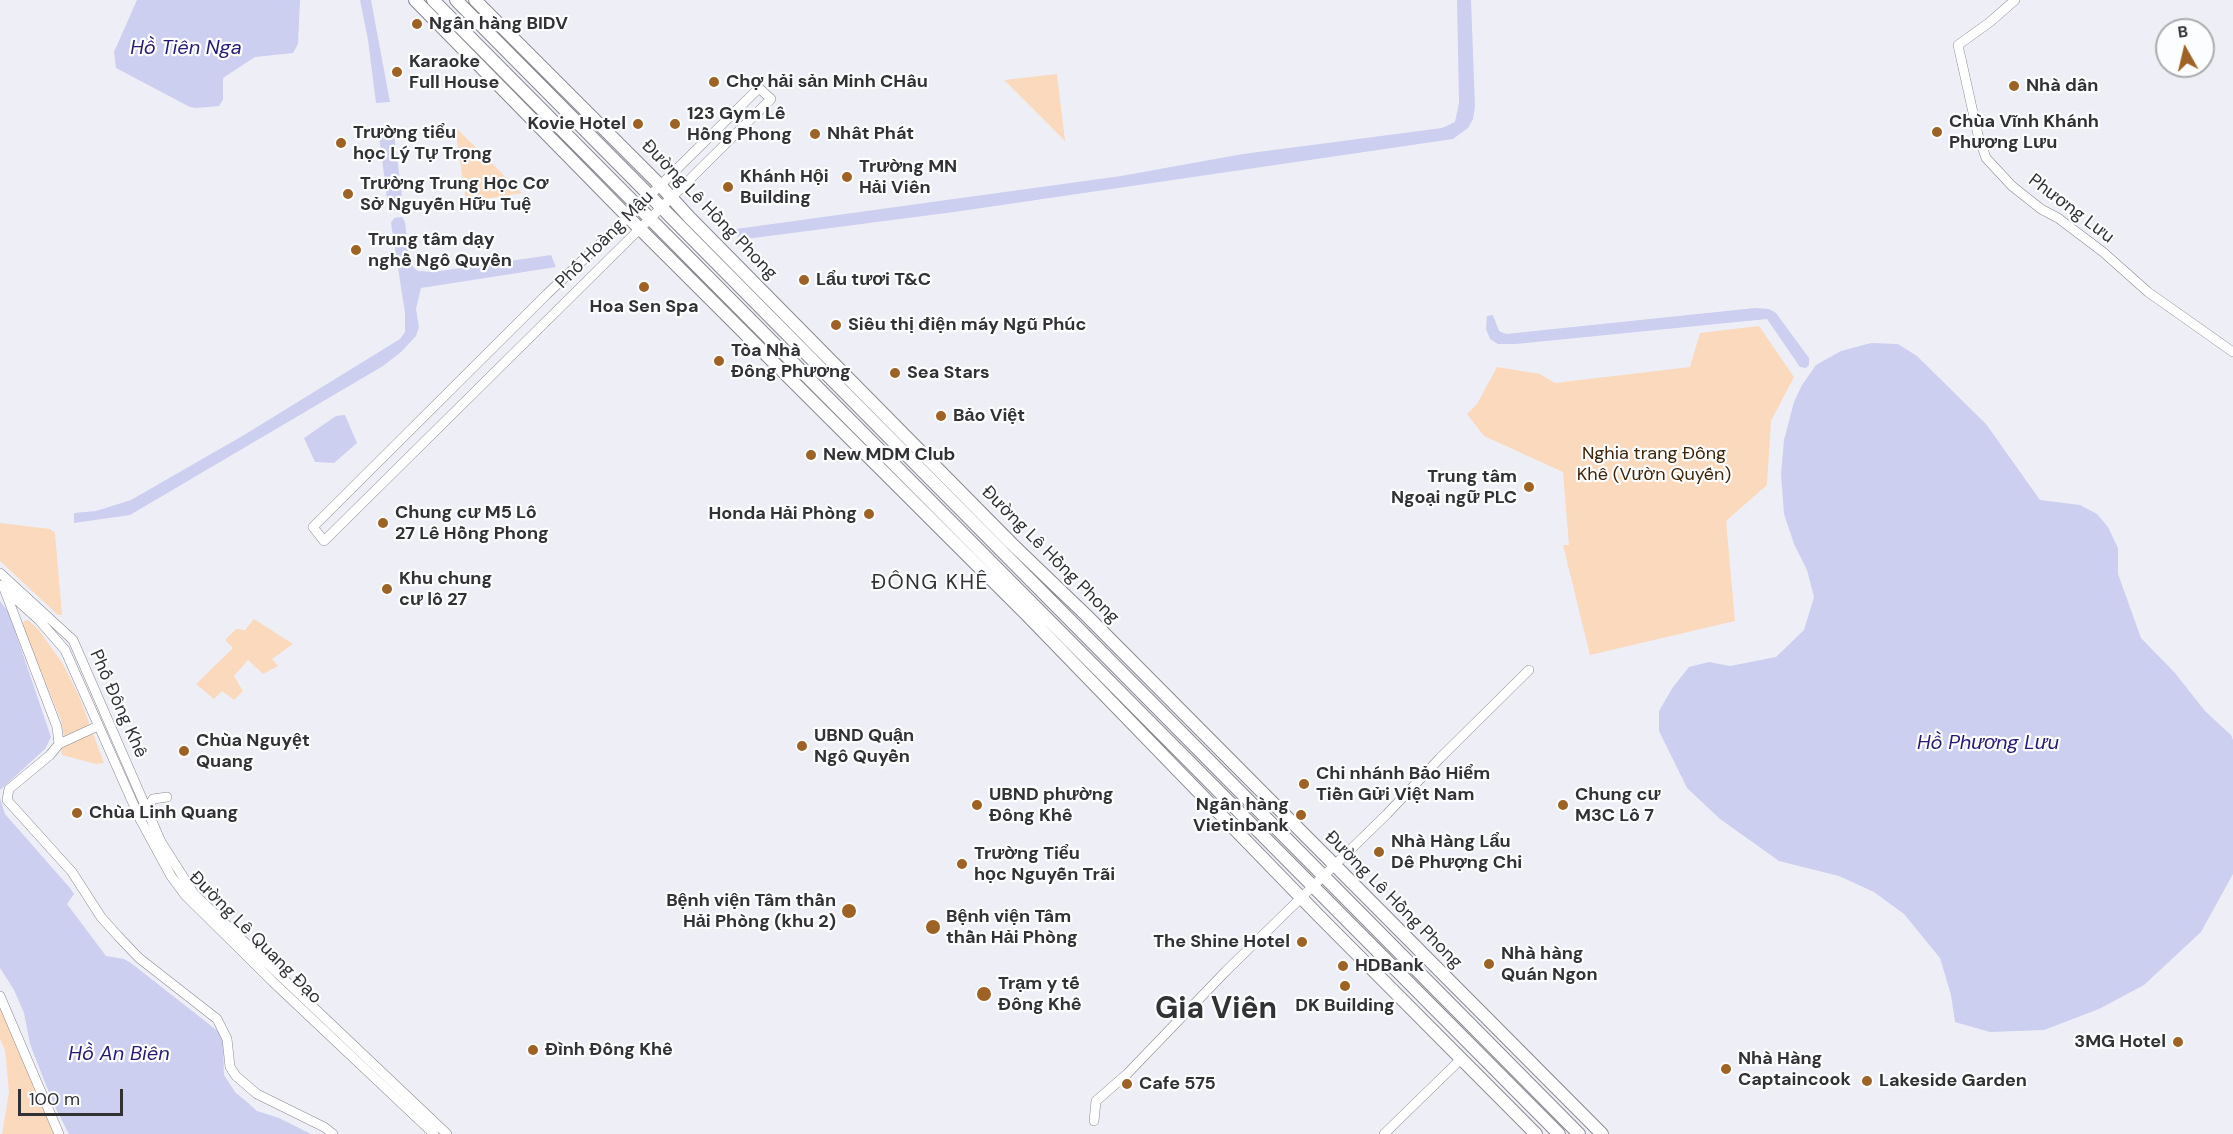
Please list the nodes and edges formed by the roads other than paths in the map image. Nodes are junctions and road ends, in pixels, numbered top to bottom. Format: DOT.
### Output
graph roads {
  1 [pos="415,0"];
  2 [pos="433,0"];
  3 [pos="456,0"];
  4 [pos="475,0"];
  5 [pos="2014,0"];
  6 [pos="496,21"];
  7 [pos="486,31"];
  8 [pos="660,185"];
  9 [pos="649,196"];
  10 [pos="672,197"];
  11 [pos="639,206"];
  12 [pos="660,208"];
  13 [pos="628,217"];
  14 [pos="651,218"];
  15 [pos="640,229"];
  16 [pos="547,294"];
  17 [pos="561,306"];
  18 [pos="2233,352"];
  19 [pos="366,475"];
  20 [pos="379,487"];
  21 [pos="0,575"];
  22 [pos="2,586"];
  23 [pos="72,640"];
  24 [pos="65,650"];
  25 [pos="1529,670"];
  26 [pos="98,726"];
  27 [pos="59,744"];
  28 [pos="134,781"];
  29 [pos="123,785"];
  30 [pos="167,797"];
  31 [pos="148,814"];
  32 [pos="1333,866"];
  33 [pos="1323,877"];
  34 [pos="1312,887"];
  35 [pos="1302,898"];
  36 [pos="0,996"];
  37 [pos="1461,1059"];
  38 [pos="1094,1121"];
  39 [pos="59,1134"];
  40 [pos="333,1134"];
  41 [pos="434,1134"];
  42 [pos="447,1134"];
  43 [pos="1384,1134"];
  44 [pos="1536,1134"];
  45 [pos="1559,1134"];
  46 [pos="1579,1134"];
  47 [pos="1602,1134"];
  1 -- 13 [label="main road"];
  2 -- 11 [label="main road"];
  3 -- 7 [label="main road, Đường Lê Hồng Phong"];
  4 -- 6 [label="main road, Đường Lê Hồng Phong"];
  5 -- 18 [label="street, Phương Lưu"];
  6 -- 7 [label="main road"];
  6 -- 8 [label="main road, Đường Lê Hồng Phong"];
  7 -- 9 [label="main road, Đường Lê Hồng Phong"];
  8 -- 9 [label="street, Phố Hoàng Mậu"];
  8 -- 10 [label="main road, Đường Lê Hồng Phong"];
  8 -- 10 [label="street, Phố Hoàng Mậu"];
  9 -- 11 [label="street, Phố Hoàng Mậu"];
  9 -- 12 [label="main road, Đường Lê Hồng Phong"];
  10 -- 12 [label="street, Phố Hoàng Mậu"];
  10 -- 32 [label="main road, Đường Lê Hồng Phong"];
  11 -- 13 [label="street, Phố Hoàng Mậu"];
  11 -- 14 [label="main road"];
  12 -- 14 [label="street, Phố Hoàng Mậu"];
  12 -- 33 [label="main road, Đường Lê Hồng Phong"];
  13 -- 15 [label="main road"];
  13 -- 16 [label="street, Phố Hoàng Mậu"];
  14 -- 15 [label="street, Phố Hoàng Mậu"];
  14 -- 34 [label="main road"];
  15 -- 17 [label="street, Phố Hoàng Mậu"];
  15 -- 35 [label="main road"];
  16 -- 17 [label="street"];
  16 -- 19 [label="street, Phố Hoàng Mậu"];
  17 -- 20 [label="street, Phố Hoàng Mậu"];
  19 -- 20 [label="street"];
  19 -- 20 [label="street, Phố Hoàng Mậu"];
  21 -- 22 [label="street"];
  21 -- 23 [label="street"];
  22 -- 24 [label="street, Đường Lê Quang Đạo"];
  22 -- 27 [label="street"];
  23 -- 24 [label="street"];
  23 -- 28 [label="street, Phố Đông Khê"];
  24 -- 26 [label="street, Đường Lê Quang Đạo"];
  25 -- 32 [label="street"];
  26 -- 27 [label="street"];
  26 -- 29 [label="street, Đường Lê Quang Đạo"];
  27 -- 40 [label="street"];
  28 -- 29 [label="street"];
  28 -- 31 [label="street, Đường Lê Quang Đạo"];
  29 -- 41 [label="street, Đường Lê Quang Đạo"];
  30 -- 31 [label="street"];
  31 -- 42 [label="street, Đường Lê Quang Đạo"];
  32 -- 33 [label="street"];
  32 -- 47 [label="main road, Đường Lê Hồng Phong"];
  33 -- 34 [label="street"];
  33 -- 46 [label="main road, Đường Lê Hồng Phong"];
  34 -- 35 [label="street"];
  34 -- 45 [label="main road"];
  35 -- 37 [label="main road"];
  35 -- 38 [label="street"];
  36 -- 39 [label="street"];
  37 -- 43 [label="street"];
  37 -- 44 [label="main road"];
}
